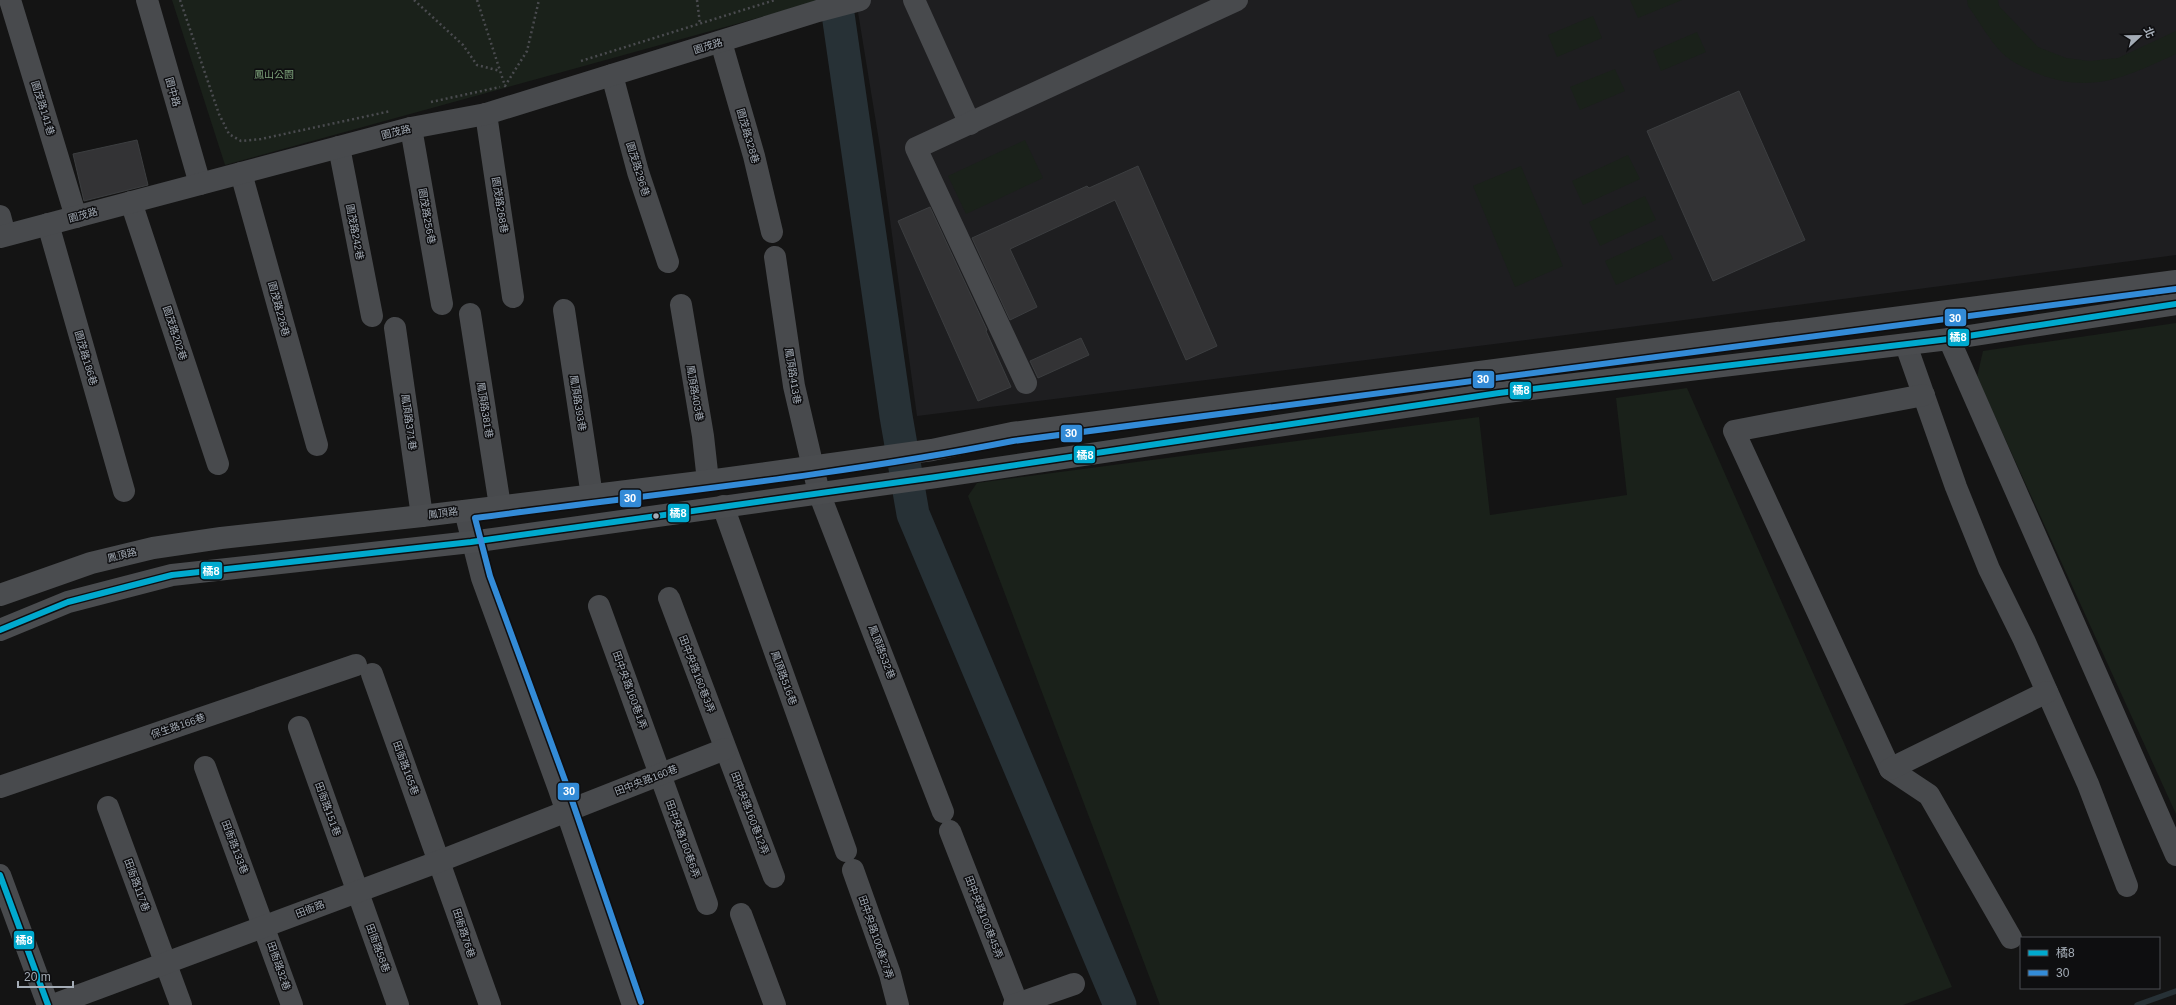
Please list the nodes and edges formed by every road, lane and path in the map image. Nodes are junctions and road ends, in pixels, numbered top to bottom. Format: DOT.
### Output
graph roads {
  1 [pos="10,0"];
  2 [pos="147,0"];
  3 [pos="180,0"];
  4 [pos="414,0"];
  5 [pos="477,0"];
  6 [pos="539,0"];
  7 [pos="697,0"];
  8 [pos="775,0"];
  9 [pos="914,0"];
  10 [pos="1237,0"];
  11 [pos="854,2"];
  12 [pos="700,24"];
  13 [pos="721,42"];
  14 [pos="580,62"];
  15 [pos="501,71"];
  16 [pos="612,75"];
  17 [pos="513,83"];
  18 [pos="505,86"];
  19 [pos="429,102"];
  20 [pos="398,109"];
  21 [pos="486,114"];
  22 [pos="970,124"];
  23 [pos="411,128"];
  24 [pos="339,147"];
  25 [pos="241,173"];
  26 [pos="200,184"];
  27 [pos="131,202"];
  28 [pos="76,217"];
  29 [pos="48,224"];
  30 [pos="2,229"];
  31 [pos="772,232"];
  32 [pos="775,257"];
  33 [pos="668,262"];
  34 [pos="2176,281"];
  35 [pos="513,297"];
  36 [pos="442,304"];
  37 [pos="2176,304"];
  38 [pos="681,305"];
  39 [pos="564,310"];
  40 [pos="470,314"];
  41 [pos="372,316"];
  42 [pos="395,328"];
  43 [pos="1949,339"];
  44 [pos="1906,344"];
  45 [pos="1026,383"];
  46 [pos="1924,395"];
  47 [pos="317,445"];
  48 [pos="218,464"];
  49 [pos="814,466"];
  50 [pos="708,481"];
  51 [pos="124,491"];
  52 [pos="819,493"];
  53 [pos="592,496"];
  54 [pos="500,506"];
  55 [pos="723,506"];
  56 [pos="465,511"];
  57 [pos="422,516"];
  58 [pos="471,542"];
  59 [pos="0,595"];
  60 [pos="669,598"];
  61 [pos="599,606"];
  62 [pos="0,630"];
  63 [pos="364,669"];
  64 [pos="2046,692"];
  65 [pos="299,727"];
  66 [pos="726,749"];
  67 [pos="206,768"];
  68 [pos="1890,769"];
  69 [pos="660,774"];
  70 [pos="0,787"];
  71 [pos="108,806"];
  72 [pos="566,811"];
  73 [pos="947,821"];
  74 [pos="2176,855"];
  75 [pos="849,860"];
  76 [pos="440,861"];
  77 [pos="0,875"];
  78 [pos="774,877"];
  79 [pos="2127,886"];
  80 [pos="357,891"];
  81 [pos="707,904"];
  82 [pos="741,914"];
  83 [pos="265,926"];
  84 [pos="2011,938"];
  85 [pos="166,964"];
  86 [pos="1074,984"];
  87 [pos="48,1005"];
  88 [pos="53,1005"];
  89 [pos="181,1005"];
  90 [pos="292,1005"];
  91 [pos="398,1005"];
  92 [pos="490,1005"];
  93 [pos="633,1005"];
  94 [pos="775,1005"];
  95 [pos="898,1005"];
  96 [pos="1016,1005"];
  1 -- 28 [label="street, 園茂路141巷"];
  2 -- 26 [label="street, 園中路"];
  3 -- 20 [label="path"];
  4 -- 15 [label="path"];
  5 -- 15 [label="path"];
  6 -- 18 [label="path"];
  7 -- 12 [label="path"];
  8 -- 12 [label="path"];
  9 -- 22 [label="street"];
  10 -- 22 [label="street"];
  11 -- 13 [label="street, 園茂路"];
  12 -- 14 [label="path"];
  13 -- 16 [label="street, 園茂路"];
  13 -- 31 [label="street, 園茂路328巷"];
  15 -- 18 [label="path"];
  16 -- 21 [label="street, 園茂路"];
  16 -- 33 [label="street, 園茂路296巷"];
  17 -- 18 [label="path"];
  18 -- 19 [label="path"];
  21 -- 23 [label="street, 園茂路"];
  21 -- 35 [label="street, 園茂路268巷"];
  22 -- 45 [label="street"];
  23 -- 24 [label="street, 園茂路"];
  23 -- 36 [label="street, 園茂路256巷"];
  24 -- 25 [label="street, 園茂路"];
  24 -- 41 [label="street, 園茂路242巷"];
  25 -- 26 [label="street, 園茂路"];
  25 -- 47 [label="street, 園茂路226巷"];
  26 -- 27 [label="street, 園茂路"];
  27 -- 28 [label="street, 園茂路"];
  27 -- 48 [label="street, 園茂路202巷"];
  28 -- 29 [label="street, 園茂路"];
  29 -- 30 [label="street, 園茂路"];
  29 -- 51 [label="street, 園茂路186巷"];
  32 -- 49 [label="street, 鳳頂路413巷"];
  34 -- 49 [label="main road, 鳳頂路"];
  37 -- 43 [label="main road"];
  38 -- 50 [label="street, 鳳頂路403巷"];
  39 -- 53 [label="street, 鳳頂路393巷"];
  40 -- 54 [label="street, 鳳頂路381巷"];
  42 -- 57 [label="street, 鳳頂路371巷"];
  43 -- 44 [label="main road"];
  43 -- 74 [label="street"];
  44 -- 46 [label="street"];
  44 -- 52 [label="main road"];
  46 -- 64 [label="street"];
  46 -- 68 [label="street"];
  49 -- 50 [label="main road, 鳳頂路"];
  49 -- 52 [label="street, 鳳頂路413巷"];
  50 -- 53 [label="main road, 鳳頂路"];
  52 -- 55 [label="main road"];
  52 -- 73 [label="street, 鳳頂路532巷"];
  53 -- 54 [label="main road, 鳳頂路"];
  54 -- 56 [label="main road, 鳳頂路"];
  55 -- 58 [label="main road"];
  55 -- 75 [label="street, 鳳頂路516巷"];
  56 -- 57 [label="main road, 鳳頂路"];
  56 -- 58 [label="street"];
  57 -- 59 [label="main road, 鳳頂路"];
  58 -- 62 [label="main road"];
  58 -- 72 [label="street"];
  60 -- 66 [label="street, 田中央路160巷3弄"];
  61 -- 69 [label="street, 田中央路160巷1弄"];
  63 -- 70 [label="street, 保生路166巷"];
  63 -- 76 [label="street, 田衙路165巷"];
  64 -- 68 [label="street"];
  64 -- 79 [label="street"];
  65 -- 80 [label="street, 田衙路151巷"];
  66 -- 69 [label="street, 田中央路160巷"];
  66 -- 78 [label="street, 田中央路160巷12弄"];
  67 -- 83 [label="street, 田衙路133巷"];
  68 -- 84 [label="street"];
  69 -- 72 [label="street, 田中央路160巷"];
  69 -- 81 [label="street, 田中央路160巷6弄"];
  71 -- 85 [label="street, 田衙路117巷"];
  72 -- 76 [label="street, 田衙路"];
  72 -- 93 [label="street"];
  73 -- 96 [label="street, 田中央路100巷45弄"];
  75 -- 95 [label="street, 田中央路100巷27弄"];
  76 -- 80 [label="street, 田衙路"];
  76 -- 92 [label="street, 田衙路76巷"];
  77 -- 87 [label="street"];
  80 -- 83 [label="street, 田衙路"];
  80 -- 91 [label="street, 田衙路58巷"];
  82 -- 94 [label="street"];
  83 -- 85 [label="street, 田衙路"];
  83 -- 90 [label="street, 田衙路32巷"];
  85 -- 88 [label="street, 田衙路"];
  85 -- 89 [label="street, 田衙路117巷"];
  86 -- 96 [label="street"];
}
